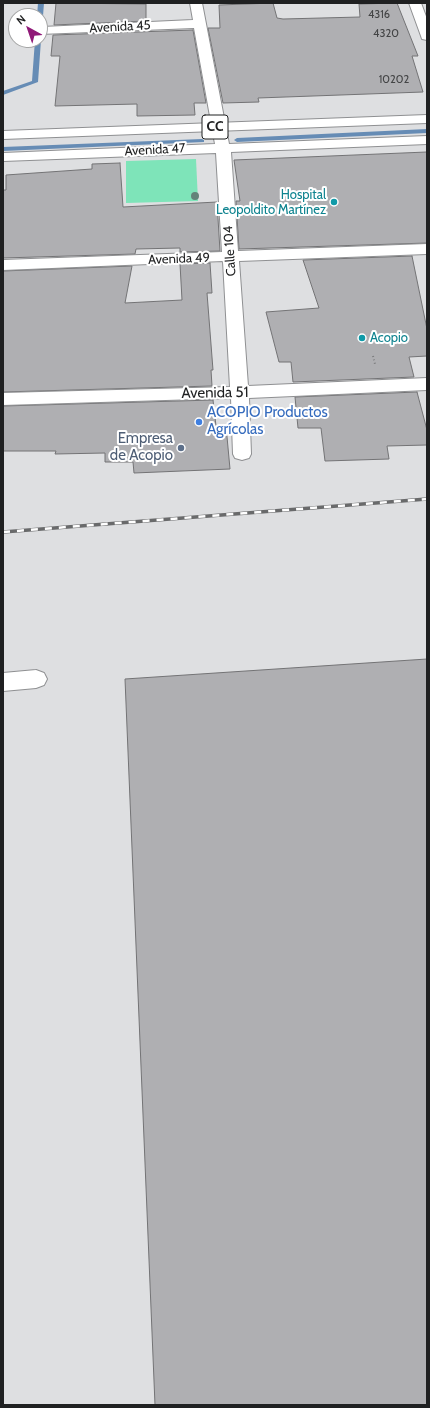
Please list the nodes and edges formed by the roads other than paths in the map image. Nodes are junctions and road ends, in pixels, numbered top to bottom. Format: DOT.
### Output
graph roads {
  1 [pos="196,3"];
  2 [pos="415,3"];
  3 [pos="199,24"];
  4 [pos="48,31"];
  5 [pos="427,36"];
  6 [pos="427,119"];
  7 [pos="218,127"];
  8 [pos="3,135"];
  9 [pos="427,140"];
  10 [pos="362,142"];
  11 [pos="223,147"];
  12 [pos="427,149"];
  13 [pos="3,157"];
  14 [pos="427,249"];
  15 [pos="231,257"];
  16 [pos="3,265"];
  17 [pos="427,384"];
  18 [pos="251,395"];
  19 [pos="3,399"];
  20 [pos="242,454"];
  21 [pos="36,679"];
  22 [pos="3,682"];
  1 -- 3 [label="street, Calle 104"];
  2 -- 5 [label="street"];
  3 -- 4 [label="street, Avenida 45"];
  3 -- 7 [label="street, Calle 104"];
  6 -- 7 [label="street, Avenida 47 / CC"];
  7 -- 8 [label="street, Avenida 47 / CC"];
  7 -- 11 [label="street, Calle 104"];
  9 -- 10 [label="street, Avenida 47"];
  10 -- 11 [label="street, Avenida 47"];
  10 -- 12 [label="street"];
  11 -- 13 [label="street, Avenida 47"];
  11 -- 15 [label="street, Calle 104"];
  14 -- 15 [label="street, Avenida 49"];
  15 -- 16 [label="street, Avenida 49"];
  15 -- 18 [label="street, Calle 104"];
  17 -- 18 [label="street, Avenida 51"];
  18 -- 19 [label="street, Avenida 51"];
  18 -- 20 [label="street, Calle 104"];
  21 -- 22 [label="street"];
}
